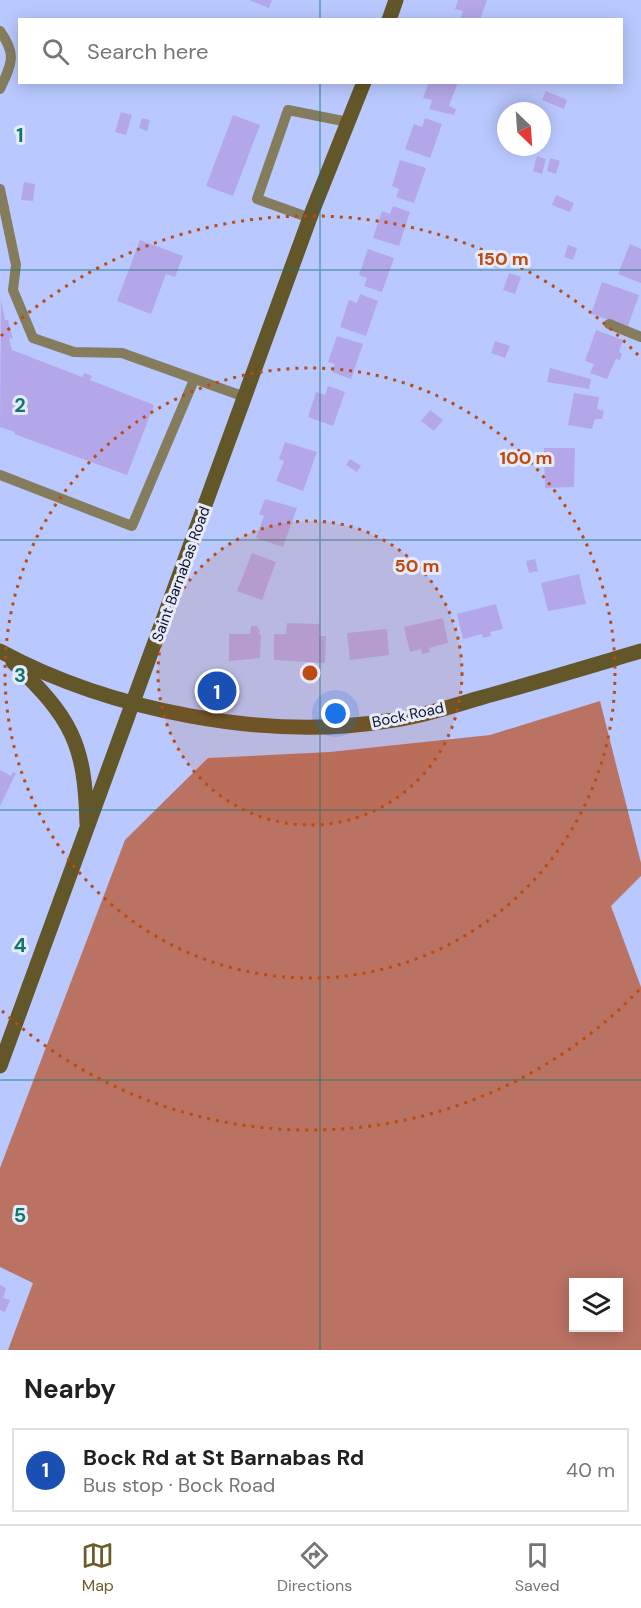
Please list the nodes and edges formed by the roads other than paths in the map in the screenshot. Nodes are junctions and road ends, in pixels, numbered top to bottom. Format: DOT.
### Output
graph roads {
  1 [pos="396,0"];
  2 [pos="389,18"];
  3 [pos="0,31"];
  4 [pos="363,84"];
  5 [pos="0,89"];
  6 [pos="348,122"];
  7 [pos="0,189"];
  8 [pos="310,218"];
  9 [pos="609,324"];
  10 [pos="641,337"];
  11 [pos="194,380"];
  12 [pos="245,397"];
  13 [pos="0,475"];
  14 [pos="641,651"];
  15 [pos="2,652"];
  16 [pos="135,703"];
  17 [pos="87,832"];
  18 [pos="0,1066"];
  1 -- 2 [label="main road"];
  3 -- 5 [label="lane"];
  4 -- 6 [label="main road, Saint Barnabas Road"];
  6 -- 8 [label="main road, Saint Barnabas Road"];
  6 -- 8 [label="lane"];
  7 -- 11 [label="lane"];
  8 -- 12 [label="main road, Saint Barnabas Road"];
  9 -- 10 [label="lane"];
  11 -- 12 [label="lane"];
  11 -- 13 [label="lane"];
  12 -- 16 [label="main road, Saint Barnabas Road"];
  14 -- 16 [label="main road, Bock Road"];
  15 -- 16 [label="main road, Bock Road"];
  15 -- 17 [label="main road"];
  16 -- 17 [label="main road, Saint Barnabas Road"];
  17 -- 18 [label="main road, Saint Barnabas Road"];
}
